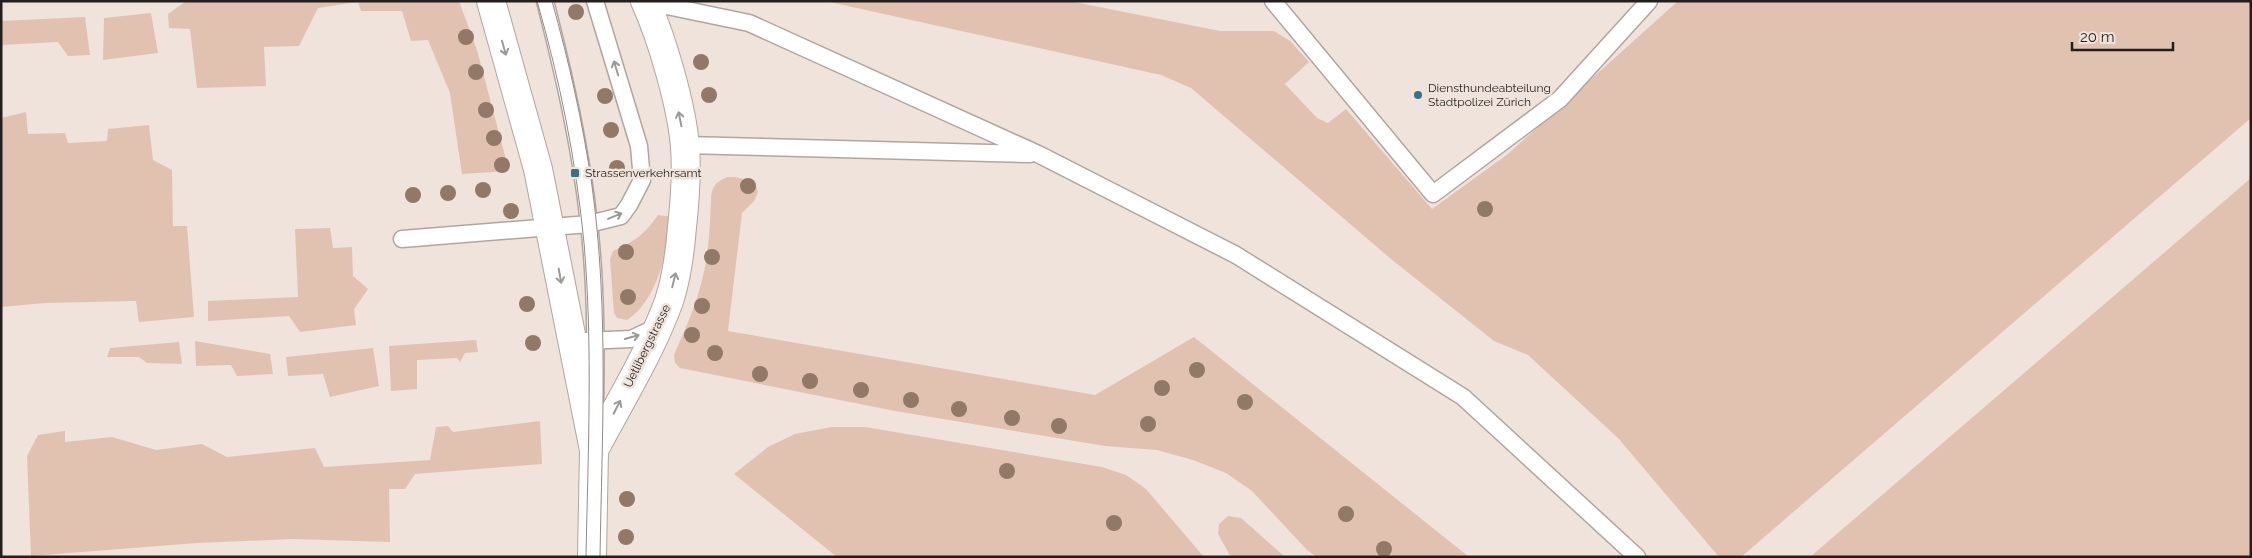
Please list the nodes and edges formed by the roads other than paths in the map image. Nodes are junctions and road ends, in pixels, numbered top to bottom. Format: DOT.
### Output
graph roads {
  1 [pos="491,1"];
  2 [pos="545,1"];
  3 [pos="595,1"];
  4 [pos="1273,1"];
  5 [pos="1649,1"];
  6 [pos="646,4"];
  7 [pos="685,145"];
  8 [pos="1038,154"];
  9 [pos="589,224"];
  10 [pos="551,228"];
  11 [pos="402,239"];
  12 [pos="659,326"];
  13 [pos="570,333"];
  14 [pos="596,340"];
  15 [pos="594,450"];
  16 [pos="592,557"];
  17 [pos="1637,557"];
  1 -- 10 [label="street, Uetlibergstrasse, one-way"];
  2 -- 9 [label="lane, Uetlibergstrasse"];
  9 -- 3 [label="lane, one-way"];
  4 -- 5 [label="lane"];
  7 -- 6 [label="street, Uetlibergstrasse, one-way"];
  6 -- 8 [label="lane"];
  7 -- 8 [label="lane"];
  12 -- 7 [label="street, Uetlibergstrasse, one-way"];
  8 -- 17 [label="lane"];
  9 -- 10 [label="lane"];
  9 -- 14 [label="lane, Uetlibergstrasse"];
  10 -- 11 [label="lane"];
  10 -- 13 [label="street, Uetlibergstrasse, one-way"];
  14 -- 12 [label="lane, one-way"];
  15 -- 12 [label="street, Uetlibergstrasse, one-way"];
  13 -- 14 [label="lane"];
  13 -- 15 [label="street, Uetlibergstrasse"];
  14 -- 15 [label="lane, Uetlibergstrasse"];
  15 -- 16 [label="street, Uetlibergstrasse"];
}
